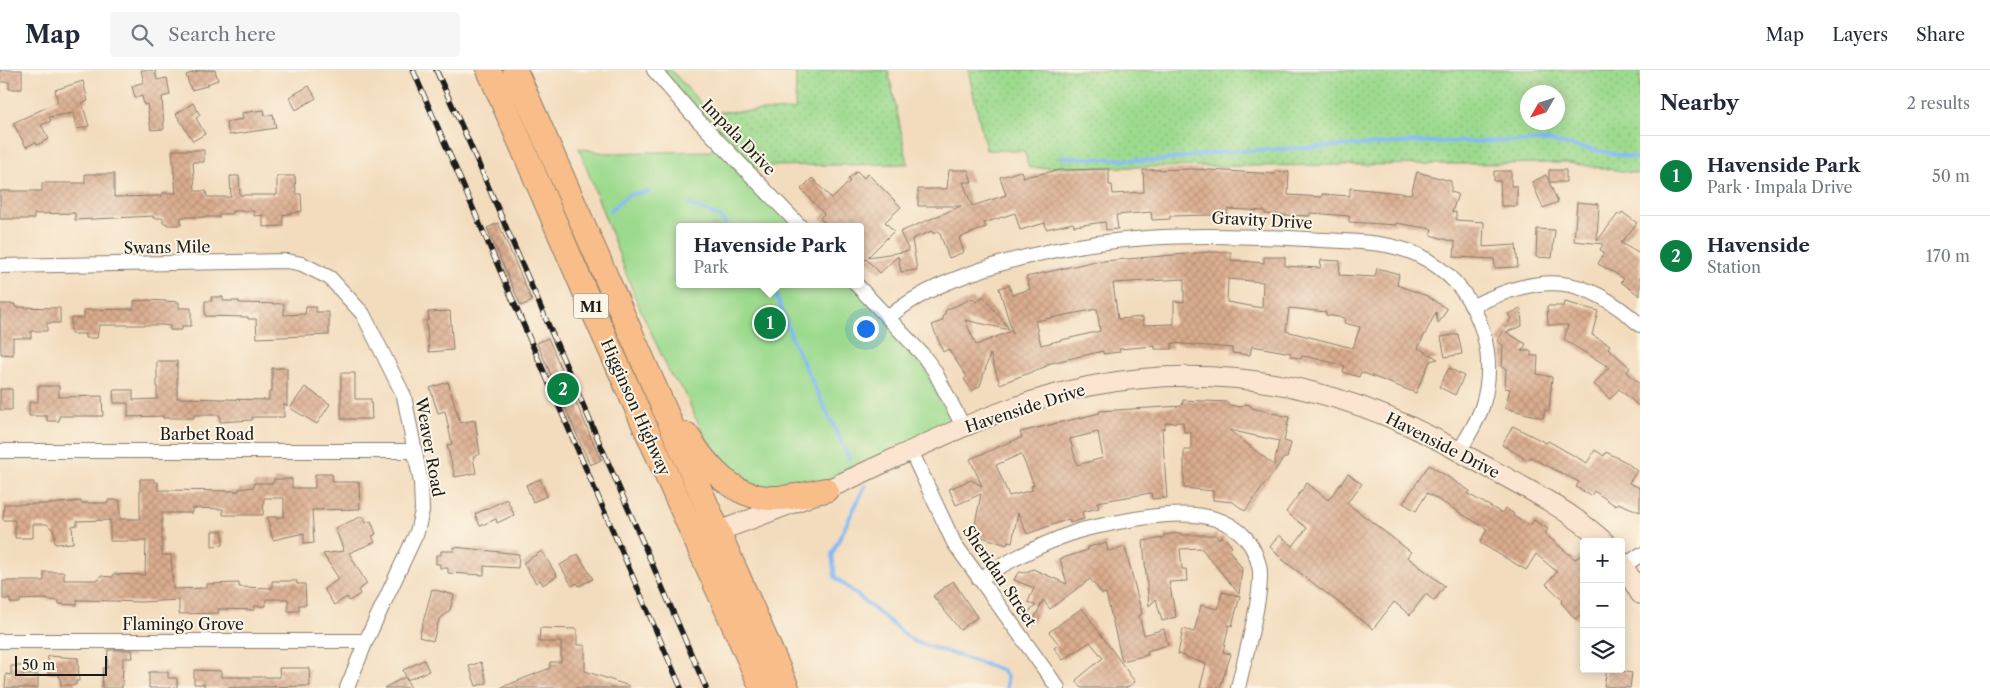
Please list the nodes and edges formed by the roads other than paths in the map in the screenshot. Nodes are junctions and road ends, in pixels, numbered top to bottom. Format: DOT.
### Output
graph roads {
  1 [pos="489,70"];
  2 [pos="515,70"];
  3 [pos="654,70"];
  4 [pos="797,223"];
  5 [pos="0,266"];
  6 [pos="330,278"];
  7 [pos="860,288"];
  8 [pos="1473,306"];
  9 [pos="888,318"];
  10 [pos="1640,325"];
  11 [pos="651,378"];
  12 [pos="964,428"];
  13 [pos="414,450"];
  14 [pos="0,451"];
  15 [pos="910,451"];
  16 [pos="1459,452"];
  17 [pos="826,490"];
  18 [pos="706,536"];
  19 [pos="1601,538"];
  20 [pos="1629,560"];
  21 [pos="979,579"];
  22 [pos="1640,594"];
  23 [pos="366,641"];
  24 [pos="0,642"];
  25 [pos="347,688"];
  26 [pos="762,688"];
  27 [pos="787,688"];
  28 [pos="1058,688"];
  29 [pos="1238,688"];
  1 -- 18 [label="highway, Higginson Highway / M1"];
  2 -- 11 [label="highway, Higginson Highway / M1"];
  3 -- 4 [label="street, Impala Drive"];
  5 -- 6 [label="street, Swans Mile"];
  6 -- 13 [label="street, Weaver Road"];
  7 -- 9 [label="street"];
  8 -- 9 [label="street, Gravity Drive"];
  8 -- 10 [label="street"];
  8 -- 16 [label="street, Gravity Drive"];
  9 -- 12 [label="street"];
  11 -- 17 [label="highway"];
  11 -- 18 [label="highway, Higginson Highway / M1"];
  12 -- 15 [label="street, Havenside Drive"];
  12 -- 16 [label="street, Havenside Drive"];
  13 -- 14 [label="street, Barbet Road"];
  13 -- 23 [label="street, Weaver Road"];
  15 -- 17 [label="street, Havenside Drive"];
  15 -- 21 [label="street, Sheridan Street"];
  16 -- 19 [label="street, Havenside Drive"];
  17 -- 18 [label="street, Havenside Drive"];
  18 -- 26 [label="highway, Higginson Highway / M1"];
  18 -- 27 [label="highway, Higginson Highway / M1"];
  20 -- 22 [label="street"];
  21 -- 28 [label="street, Sheridan Street"];
  21 -- 29 [label="street"];
  23 -- 24 [label="street, Flamingo Grove"];
  23 -- 25 [label="street, Weaver Road"];
}
